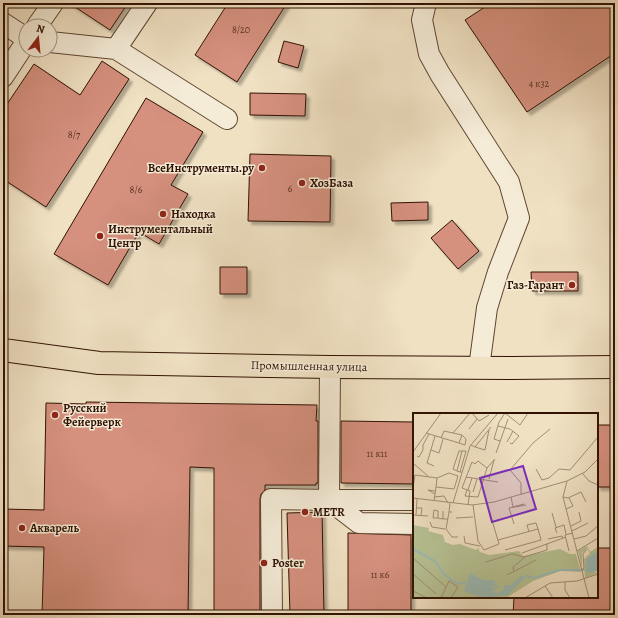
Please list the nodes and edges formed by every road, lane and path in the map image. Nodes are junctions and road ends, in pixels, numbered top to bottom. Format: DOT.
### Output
graph roads {
  1 [pos="52,3"];
  2 [pos="147,3"];
  3 [pos="426,3"];
  4 [pos="42,18"];
  5 [pos="3,23"];
  6 [pos="18,33"];
  7 [pos="58,43"];
  8 [pos="116,49"];
  9 [pos="18,54"];
  10 [pos="3,77"];
  11 [pos="227,119"];
  12 [pos="3,350"];
  13 [pos="330,367"];
  14 [pos="615,367"];
  15 [pos="480,368"];
  16 [pos="329,500"];
  17 [pos="413,500"];
  18 [pos="413,524"];
  19 [pos="272,615"];
  1 -- 4 [label="lane"];
  2 -- 8 [label="lane"];
  3 -- 15 [label="lane"];
  5 -- 6 [label="lane"];
  7 -- 8 [label="lane"];
  8 -- 11 [label="lane"];
  9 -- 10 [label="lane"];
  12 -- 13 [label="main road, Промышленная улица"];
  13 -- 15 [label="main road, Промышленная улица"];
  13 -- 16 [label="lane"];
  14 -- 15 [label="main road, Промышленная улица"];
  16 -- 17 [label="lane"];
  16 -- 18 [label="lane"];
  16 -- 19 [label="lane"];
}
